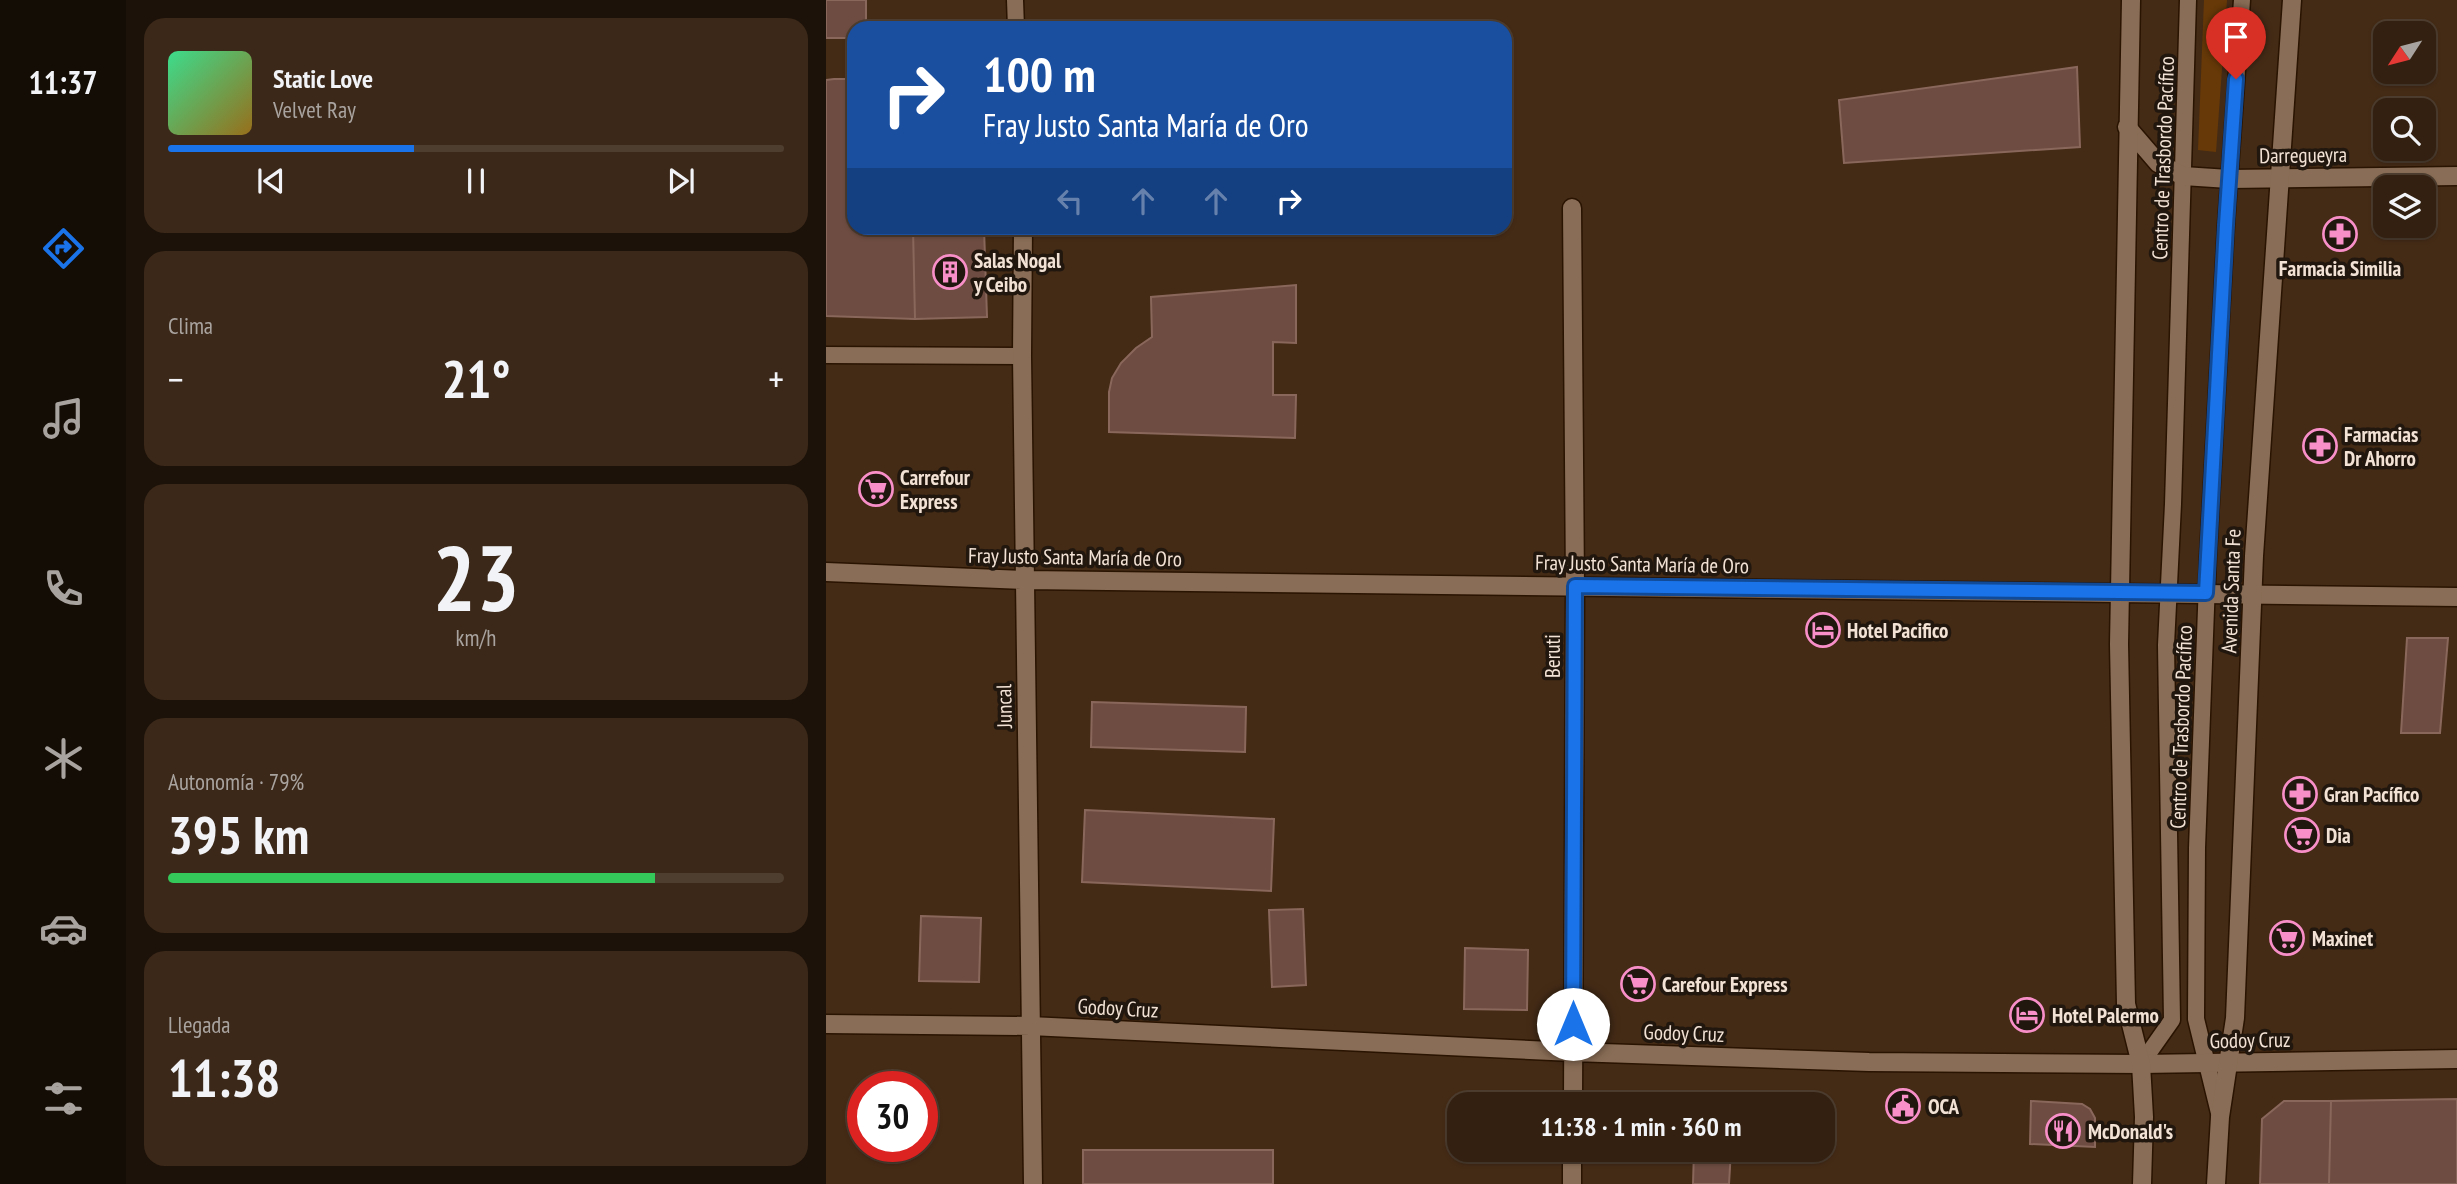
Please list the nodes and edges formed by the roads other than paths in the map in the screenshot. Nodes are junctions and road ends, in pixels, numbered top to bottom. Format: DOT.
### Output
graph roads {
  1 [pos="1015,0"];
  2 [pos="2132,0"];
  3 [pos="2188,0"];
  4 [pos="2242,0"];
  5 [pos="2292,0"];
  6 [pos="1016,21"];
  7 [pos="2127,127"];
  8 [pos="2183,176"];
  9 [pos="2457,176"];
  10 [pos="2281,177"];
  11 [pos="2230,179"];
  12 [pos="1572,208"];
  13 [pos="1023,235"];
  14 [pos="826,355"];
  15 [pos="1023,356"];
  16 [pos="826,572"];
  17 [pos="1026,580"];
  18 [pos="1575,586"];
  19 [pos="2119,593"];
  20 [pos="2169,593"];
  21 [pos="2206,593"];
  22 [pos="2252,594"];
  23 [pos="2457,597"];
  24 [pos="826,1024"];
  25 [pos="1030,1026"];
  26 [pos="1573,1052"];
  27 [pos="2457,1059"];
  28 [pos="2228,1062"];
  29 [pos="2141,1064"];
  30 [pos="2206,1064"];
  31 [pos="1573,1092"];
  32 [pos="2220,1117"];
  33 [pos="1572,1162"];
  34 [pos="1033,1184"];
  35 [pos="1572,1184"];
  36 [pos="2142,1184"];
  37 [pos="2216,1184"];
  1 -- 6 [label="lane"];
  2 -- 7 [label="street"];
  3 -- 8 [label="lane, Centro de Trasbordo Pacífico"];
  4 -- 11 [label="lane, Centro de Trasbordo Pacífico"];
  5 -- 10 [label="street, Avenida Santa Fe"];
  7 -- 8 [label="street, Darregueyra"];
  7 -- 19 [label="street"];
  8 -- 11 [label="street, Darregueyra"];
  8 -- 20 [label="lane, Centro de Trasbordo Pacífico"];
  9 -- 10 [label="street, Darregueyra"];
  10 -- 11 [label="street, Darregueyra"];
  10 -- 22 [label="street, Avenida Santa Fe"];
  11 -- 21 [label="lane, Centro de Trasbordo Pacífico"];
  12 -- 18 [label="street, Beruti"];
  13 -- 15 [label="street, Juncal"];
  14 -- 15 [label="lane"];
  15 -- 17 [label="street, Juncal"];
  16 -- 17 [label="street, Fray Justo Santa María de Oro"];
  17 -- 18 [label="street, Fray Justo Santa María de Oro"];
  17 -- 25 [label="street, Juncal"];
  18 -- 19 [label="street, Fray Justo Santa María de Oro"];
  18 -- 26 [label="street, Beruti"];
  19 -- 20 [label="street, Fray Justo Santa María de Oro"];
  19 -- 29 [label="street"];
  20 -- 21 [label="street, Fray Justo Santa María de Oro"];
  20 -- 29 [label="lane, Centro de Trasbordo Pacífico"];
  21 -- 22 [label="street, Fray Justo Santa María de Oro"];
  21 -- 30 [label="lane, Centro de Trasbordo Pacífico"];
  22 -- 23 [label="street, Fray Justo Santa María de Oro"];
  22 -- 28 [label="street, Avenida Santa Fe"];
  24 -- 25 [label="street, Godoy Cruz"];
  25 -- 26 [label="street, Godoy Cruz"];
  25 -- 34 [label="street, Juncal"];
  26 -- 29 [label="street, Godoy Cruz"];
  26 -- 31 [label="street, Beruti"];
  27 -- 28 [label="street, Godoy Cruz"];
  28 -- 30 [label="street, Godoy Cruz"];
  28 -- 32 [label="street, Avenida Santa Fe"];
  29 -- 30 [label="street, Godoy Cruz"];
  29 -- 36 [label="street"];
  30 -- 32 [label="lane, Centro de Trasbordo Pacífico"];
  32 -- 37 [label="street, Avenida Santa Fe"];
  33 -- 35 [label="street"];
}
